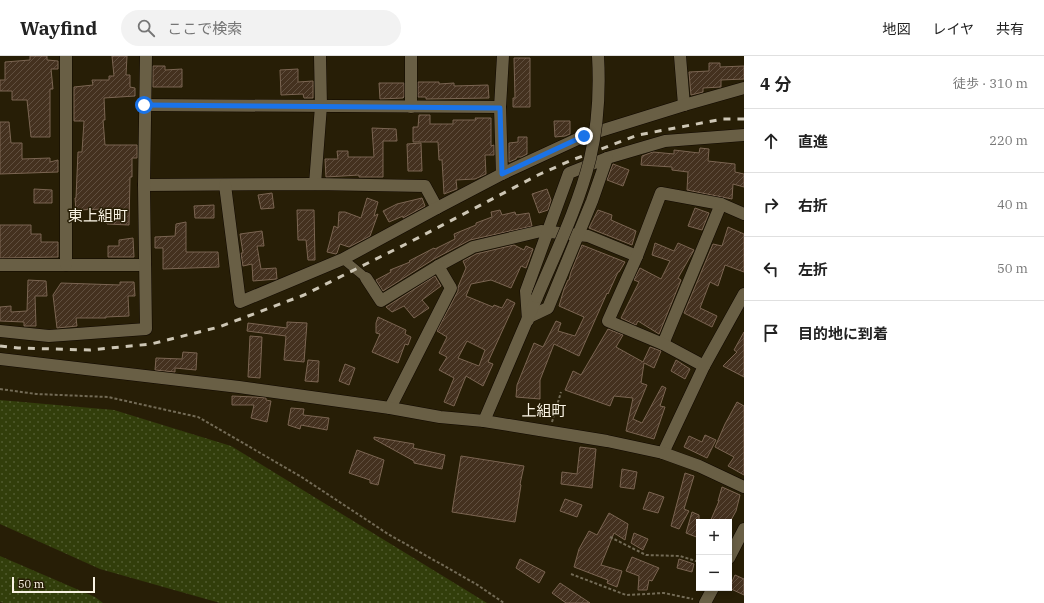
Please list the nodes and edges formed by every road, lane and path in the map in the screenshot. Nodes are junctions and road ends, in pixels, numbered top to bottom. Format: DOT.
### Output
graph roads {
  1 [pos="66,56"];
  2 [pos="146,56"];
  3 [pos="320,56"];
  4 [pos="411,56"];
  5 [pos="503,56"];
  6 [pos="598,56"];
  7 [pos="680,56"];
  8 [pos="744,88"];
  9 [pos="144,105"];
  10 [pos="684,105"];
  11 [pos="321,106"];
  12 [pos="411,106"];
  13 [pos="500,108"];
  14 [pos="744,135"];
  15 [pos="607,158"];
  16 [pos="502,174"];
  17 [pos="144,184"];
  18 [pos="315,184"];
  19 [pos="225,185"];
  20 [pos="721,204"];
  21 [pos="437,208"];
  22 [pos="744,214"];
  23 [pos="547,232"];
  24 [pos="577,235"];
  25 [pos="637,256"];
  26 [pos="343,259"];
  27 [pos="0,265"];
  28 [pos="66,265"];
  29 [pos="145,265"];
  30 [pos="438,266"];
  31 [pos="366,278"];
  32 [pos="744,294"];
  33 [pos="528,318"];
  34 [pos="0,331"];
  35 [pos="663,344"];
  36 [pos="0,359"];
  37 [pos="704,366"];
  38 [pos="0,389"];
  39 [pos="561,392"];
  40 [pos="390,408"];
  41 [pos="484,421"];
  42 [pos="551,425"];
  43 [pos="663,453"];
  44 [pos="744,487"];
  45 [pos="743,535"];
  46 [pos="610,537"];
  47 [pos="731,555"];
  48 [pos="696,561"];
  49 [pos="571,574"];
  50 [pos="711,591"];
  51 [pos="702,602"];
  52 [pos="504,603"];
  1 -- 28 [label="street"];
  2 -- 9 [label="street"];
  3 -- 11 [label="street"];
  4 -- 12 [label="street"];
  5 -- 13 [label="street"];
  6 -- 33 [label="street, bridge"];
  7 -- 10 [label="street"];
  8 -- 10 [label="street"];
  9 -- 11 [label="street"];
  9 -- 17 [label="street"];
  10 -- 16 [label="street"];
  11 -- 12 [label="street"];
  11 -- 18 [label="street"];
  12 -- 13 [label="street"];
  13 -- 16 [label="street"];
  14 -- 15 [label="street"];
  15 -- 23 [label="street"];
  15 -- 24 [label="street"];
  16 -- 21 [label="street"];
  17 -- 19 [label="street"];
  17 -- 29 [label="street"];
  18 -- 19 [label="street"];
  18 -- 21 [label="street"];
  19 -- 26 [label="street"];
  20 -- 22 [label="street"];
  20 -- 25 [label="street"];
  20 -- 35 [label="street"];
  21 -- 26 [label="street"];
  23 -- 24 [label="street"];
  23 -- 30 [label="street"];
  23 -- 33 [label="street"];
  24 -- 25 [label="street"];
  24 -- 33 [label="street"];
  25 -- 35 [label="street"];
  26 -- 31 [label="street"];
  27 -- 28 [label="street"];
  28 -- 29 [label="street"];
  29 -- 34 [label="street"];
  30 -- 31 [label="street"];
  30 -- 40 [label="street"];
  32 -- 37 [label="street"];
  33 -- 41 [label="street"];
  35 -- 37 [label="street"];
  36 -- 40 [label="street"];
  37 -- 43 [label="street"];
  38 -- 52 [label="path"];
  39 -- 42 [label="path"];
  40 -- 41 [label="street"];
  41 -- 43 [label="street"];
  43 -- 44 [label="street"];
  45 -- 47 [label="street"];
  46 -- 48 [label="path"];
  49 -- 51 [label="path"];
  50 -- 51 [label="street"];
}
